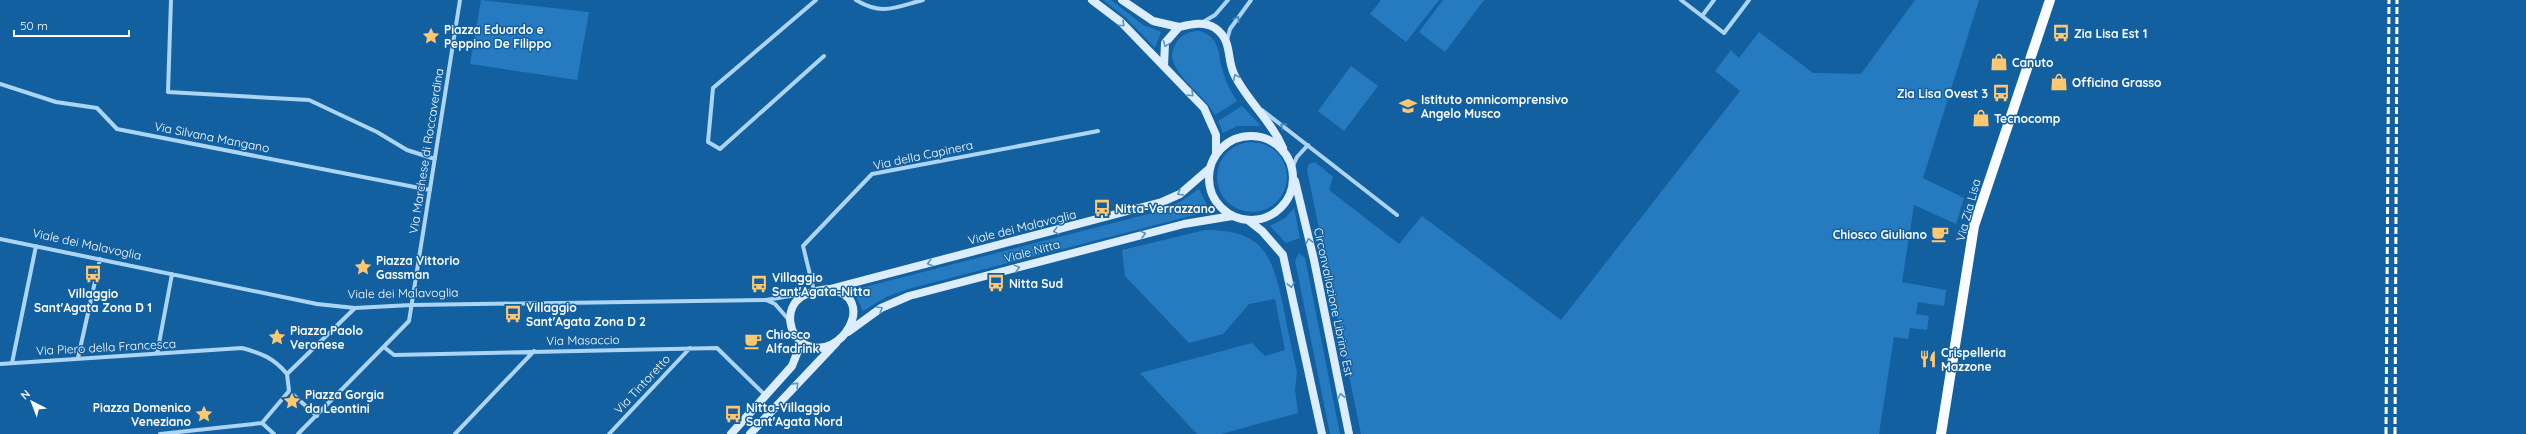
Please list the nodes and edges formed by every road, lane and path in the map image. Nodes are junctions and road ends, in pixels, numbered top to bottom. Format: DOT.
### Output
graph roads {
  1 [pos="171,0"];
  2 [pos="460,0"];
  3 [pos="816,0"];
  4 [pos="856,0"];
  5 [pos="923,0"];
  6 [pos="1092,0"];
  7 [pos="1122,0"];
  8 [pos="1228,0"];
  9 [pos="1251,0"];
  10 [pos="1681,0"];
  11 [pos="1714,0"];
  12 [pos="1749,0"];
  13 [pos="2050,0"];
  14 [pos="1702,16"];
  15 [pos="1201,23"];
  16 [pos="1179,27"];
  17 [pos="1227,40"];
  18 [pos="824,56"];
  19 [pos="1164,66"];
  20 [pos="0,84"];
  21 [pos="1258,107"];
  22 [pos="1098,131"];
  23 [pos="1308,145"];
  24 [pos="1284,150"];
  25 [pos="1216,153"];
  26 [pos="435,159"];
  27 [pos="1210,168"];
  28 [pos="1293,172"];
  29 [pos="430,190"];
  30 [pos="1397,215"];
  31 [pos="1232,216"];
  32 [pos="1248,220"];
  33 [pos="0,239"];
  34 [pos="36,246"];
  35 [pos="100,260"];
  36 [pos="172,274"];
  37 [pos="830,289"];
  38 [pos="811,292"];
  39 [pos="766,300"];
  40 [pos="411,305"];
  41 [pos="355,308"];
  42 [pos="790,320"];
  43 [pos="848,332"];
  44 [pos="840,338"];
  45 [pos="801,343"];
  46 [pos="384,346"];
  47 [pos="690,348"];
  48 [pos="534,351"];
  49 [pos="157,354"];
  50 [pos="78,358"];
  51 [pos="12,363"];
  52 [pos="0,364"];
  53 [pos="287,374"];
  54 [pos="289,391"];
  55 [pos="767,396"];
  56 [pos="317,416"];
  57 [pos="262,423"];
  58 [pos="160,434"];
  59 [pos="171,434"];
  60 [pos="274,434"];
  61 [pos="298,434"];
  62 [pos="455,434"];
  63 [pos="609,434"];
  64 [pos="731,434"];
  65 [pos="750,434"];
  66 [pos="1322,434"];
  67 [pos="1349,434"];
  68 [pos="1940,434"];
  1 -- 26 [label="street"];
  2 -- 26 [label="street, Via Marchese di Roccaverdina"];
  3 -- 18 [label="street"];
  4 -- 5 [label="street"];
  6 -- 19 [label="main road, one-way"];
  7 -- 16 [label="main road"];
  8 -- 15 [label="street"];
  17 -- 9 [label="street, one-way"];
  10 -- 14 [label="street"];
  11 -- 14 [label="street"];
  12 -- 14 [label="street"];
  13 -- 68 [label="main road, Via Zia Lisa"];
  15 -- 16 [label="main road"];
  15 -- 17 [label="main road"];
  16 -- 19 [label="main road, one-way"];
  21 -- 17 [label="main road, one-way"];
  19 -- 25 [label="main road, one-way"];
  20 -- 29 [label="street, Via Silvana Mangano"];
  23 -- 21 [label="street, one-way"];
  21 -- 24 [label="main road"];
  22 -- 38 [label="street, Via della Capinera"];
  23 -- 28 [label="street"];
  23 -- 30 [label="street"];
  24 -- 25 [label="main road"];
  24 -- 28 [label="main road"];
  25 -- 27 [label="main road"];
  26 -- 29 [label="street, Via Marchese di Roccaverdina"];
  27 -- 31 [label="main road"];
  27 -- 37 [label="main road, Viale dei Malavoglia, one-way"];
  28 -- 32 [label="main road"];
  67 -- 28 [label="main road, Circonvallazione Librino Est, one-way"];
  29 -- 40 [label="street, Via Marchese di Roccaverdina"];
  31 -- 32 [label="main road"];
  43 -- 31 [label="main road, Viale Nitta, one-way"];
  32 -- 66 [label="main road, one-way"];
  33 -- 34 [label="street, Viale dei Malavoglia"];
  34 -- 35 [label="street, Viale dei Malavoglia"];
  34 -- 51 [label="street"];
  35 -- 36 [label="street, Viale dei Malavoglia"];
  35 -- 50 [label="street"];
  36 -- 41 [label="street, Viale dei Malavoglia"];
  36 -- 49 [label="street"];
  37 -- 38 [label="main road"];
  37 -- 43 [label="main road"];
  38 -- 39 [label="street, Viale dei Malavoglia"];
  38 -- 42 [label="main road"];
  39 -- 40 [label="street, Viale dei Malavoglia"];
  39 -- 42 [label="street"];
  40 -- 41 [label="street, Viale dei Malavoglia"];
  40 -- 46 [label="street, Via Marchese di Roccaverdina"];
  41 -- 53 [label="street"];
  42 -- 45 [label="main road"];
  43 -- 44 [label="main road"];
  44 -- 45 [label="main road"];
  65 -- 44 [label="main road, one-way"];
  45 -- 55 [label="main road"];
  46 -- 48 [label="street, Via Masaccio"];
  46 -- 56 [label="street, Via Marchese di Roccaverdina"];
  47 -- 48 [label="street, Via Masaccio"];
  47 -- 55 [label="street, Via Masaccio"];
  47 -- 63 [label="street, Via Tintoretto"];
  48 -- 62 [label="street"];
  49 -- 50 [label="street, Via Piero della Francesca"];
  49 -- 53 [label="street, Via Piero della Francesca"];
  50 -- 51 [label="street, Via Piero della Francesca"];
  51 -- 52 [label="street, Via Piero della Francesca"];
  53 -- 54 [label="street"];
  54 -- 56 [label="street"];
  54 -- 57 [label="street"];
  55 -- 64 [label="main road"];
  56 -- 61 [label="street, Via Marchese di Roccaverdina"];
  57 -- 59 [label="street"];
  57 -- 60 [label="street"];
  58 -- 59 [label="street"];
}
